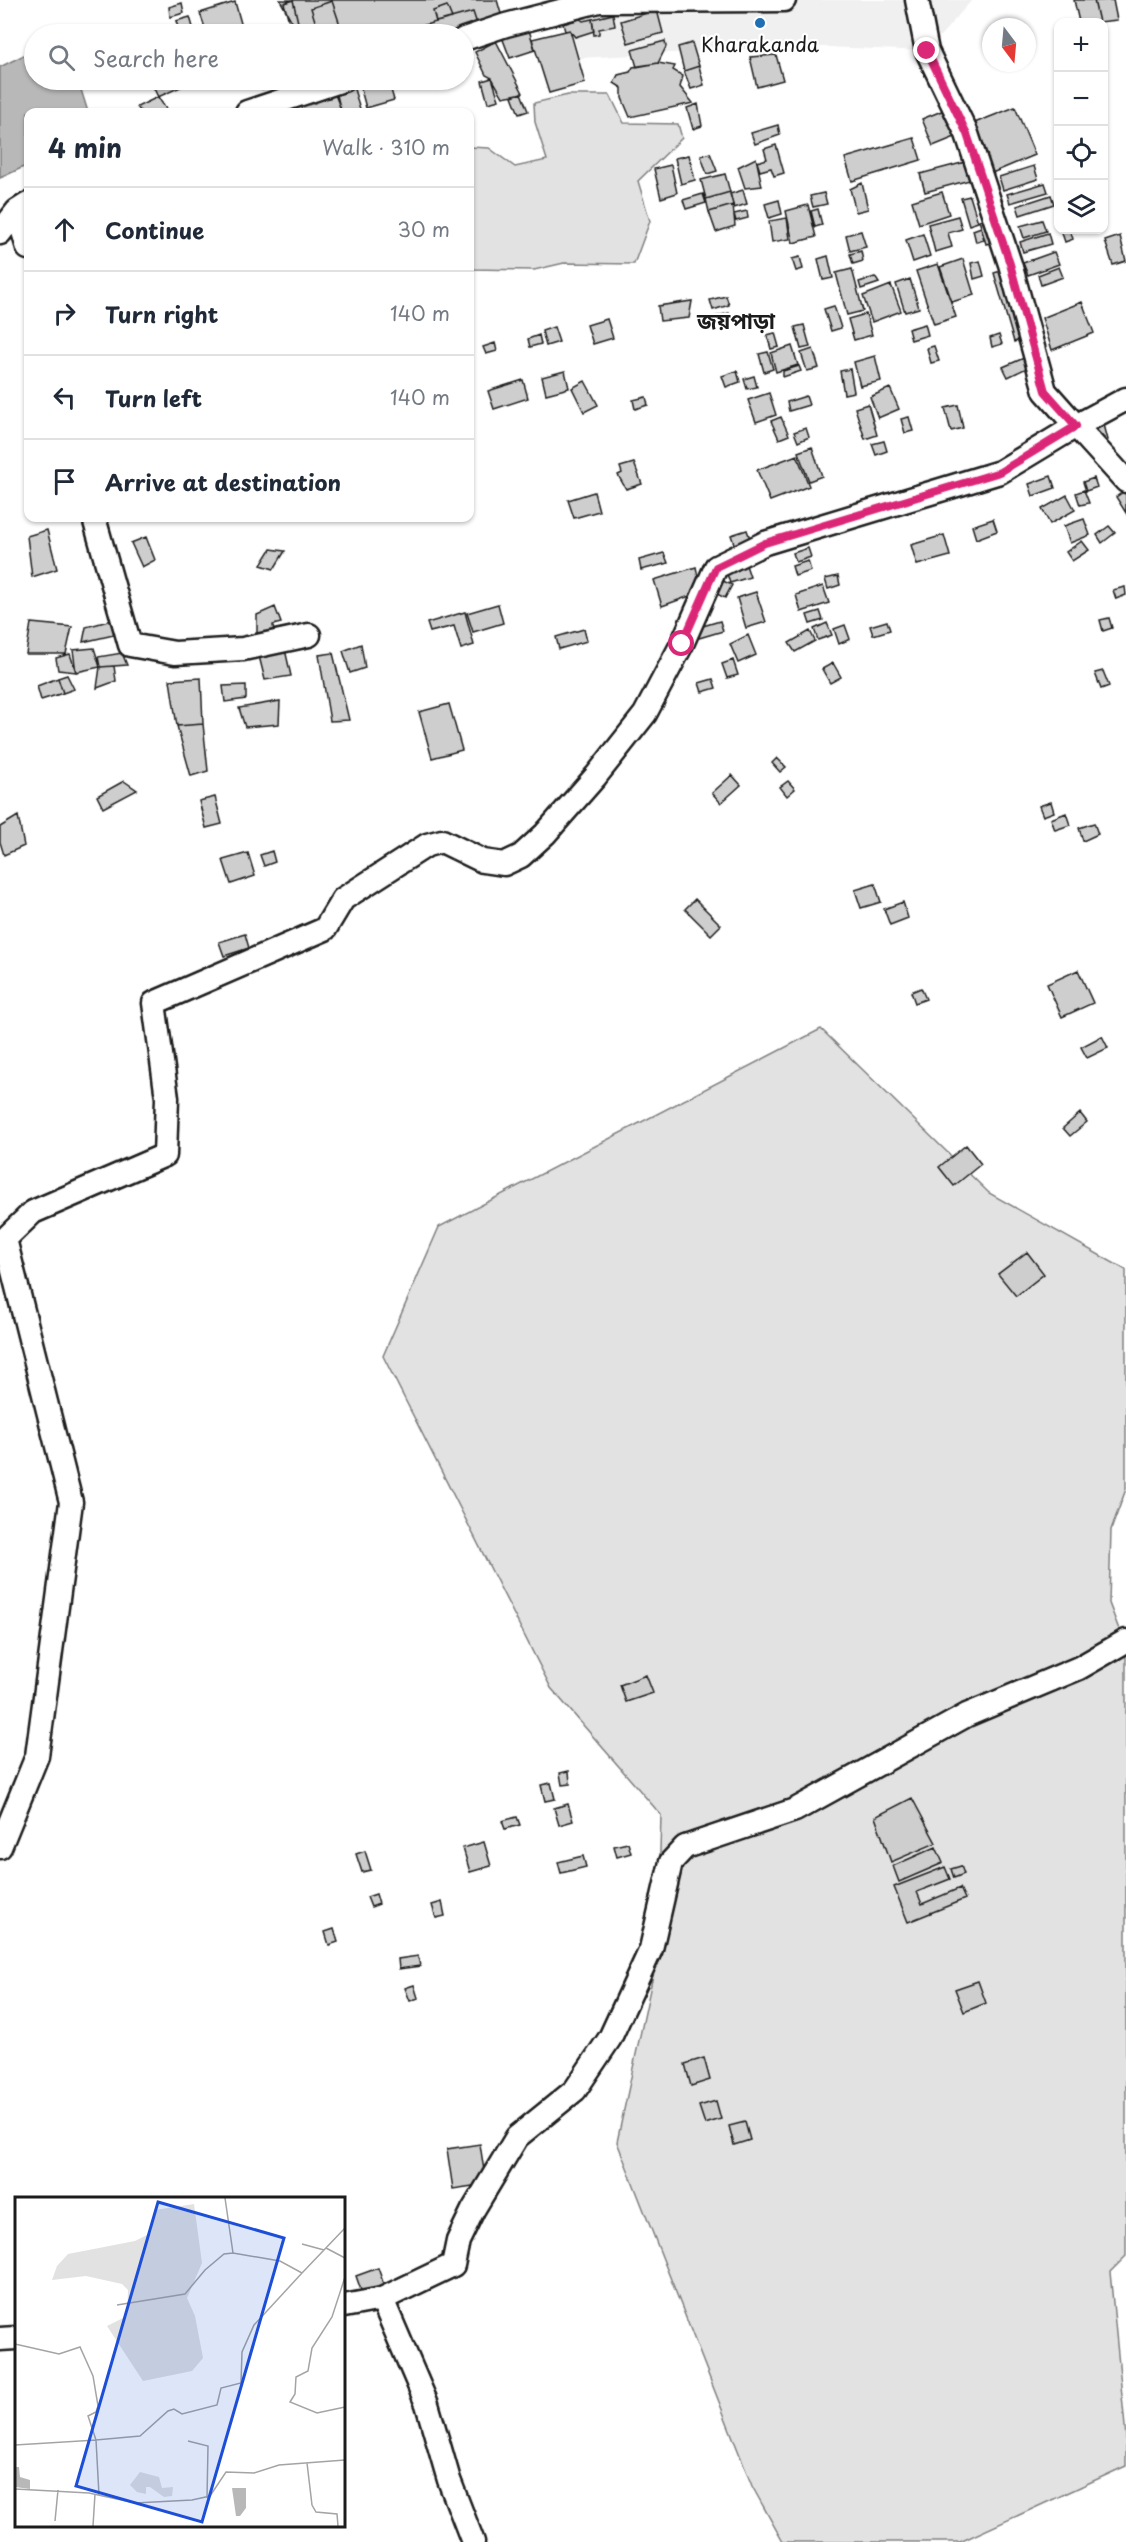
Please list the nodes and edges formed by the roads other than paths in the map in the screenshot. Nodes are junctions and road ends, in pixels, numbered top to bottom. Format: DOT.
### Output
graph roads {
  1 [pos="784,0"];
  2 [pos="917,0"];
  3 [pos="474,36"];
  4 [pos="313,90"];
  5 [pos="259,108"];
  6 [pos="23,208"];
  7 [pos="0,233"];
  8 [pos="1126,399"];
  9 [pos="1076,426"];
  10 [pos="1126,482"];
  11 [pos="95,522"];
  12 [pos="309,636"];
  13 [pos="1126,1641"];
  14 [pos="0,1847"];
  15 [pos="382,2299"];
  16 [pos="345,2306"];
  17 [pos="15,2338"];
  18 [pos="0,2339"];
  19 [pos="473,2542"];
  1 -- 3 [label="street"];
  2 -- 9 [label="street"];
  4 -- 5 [label="street"];
  6 -- 7 [label="street"];
  8 -- 9 [label="street"];
  9 -- 10 [label="street"];
  9 -- 14 [label="street"];
  11 -- 12 [label="street"];
  13 -- 15 [label="street"];
  15 -- 16 [label="street"];
  15 -- 19 [label="street"];
  17 -- 18 [label="street"];
}
